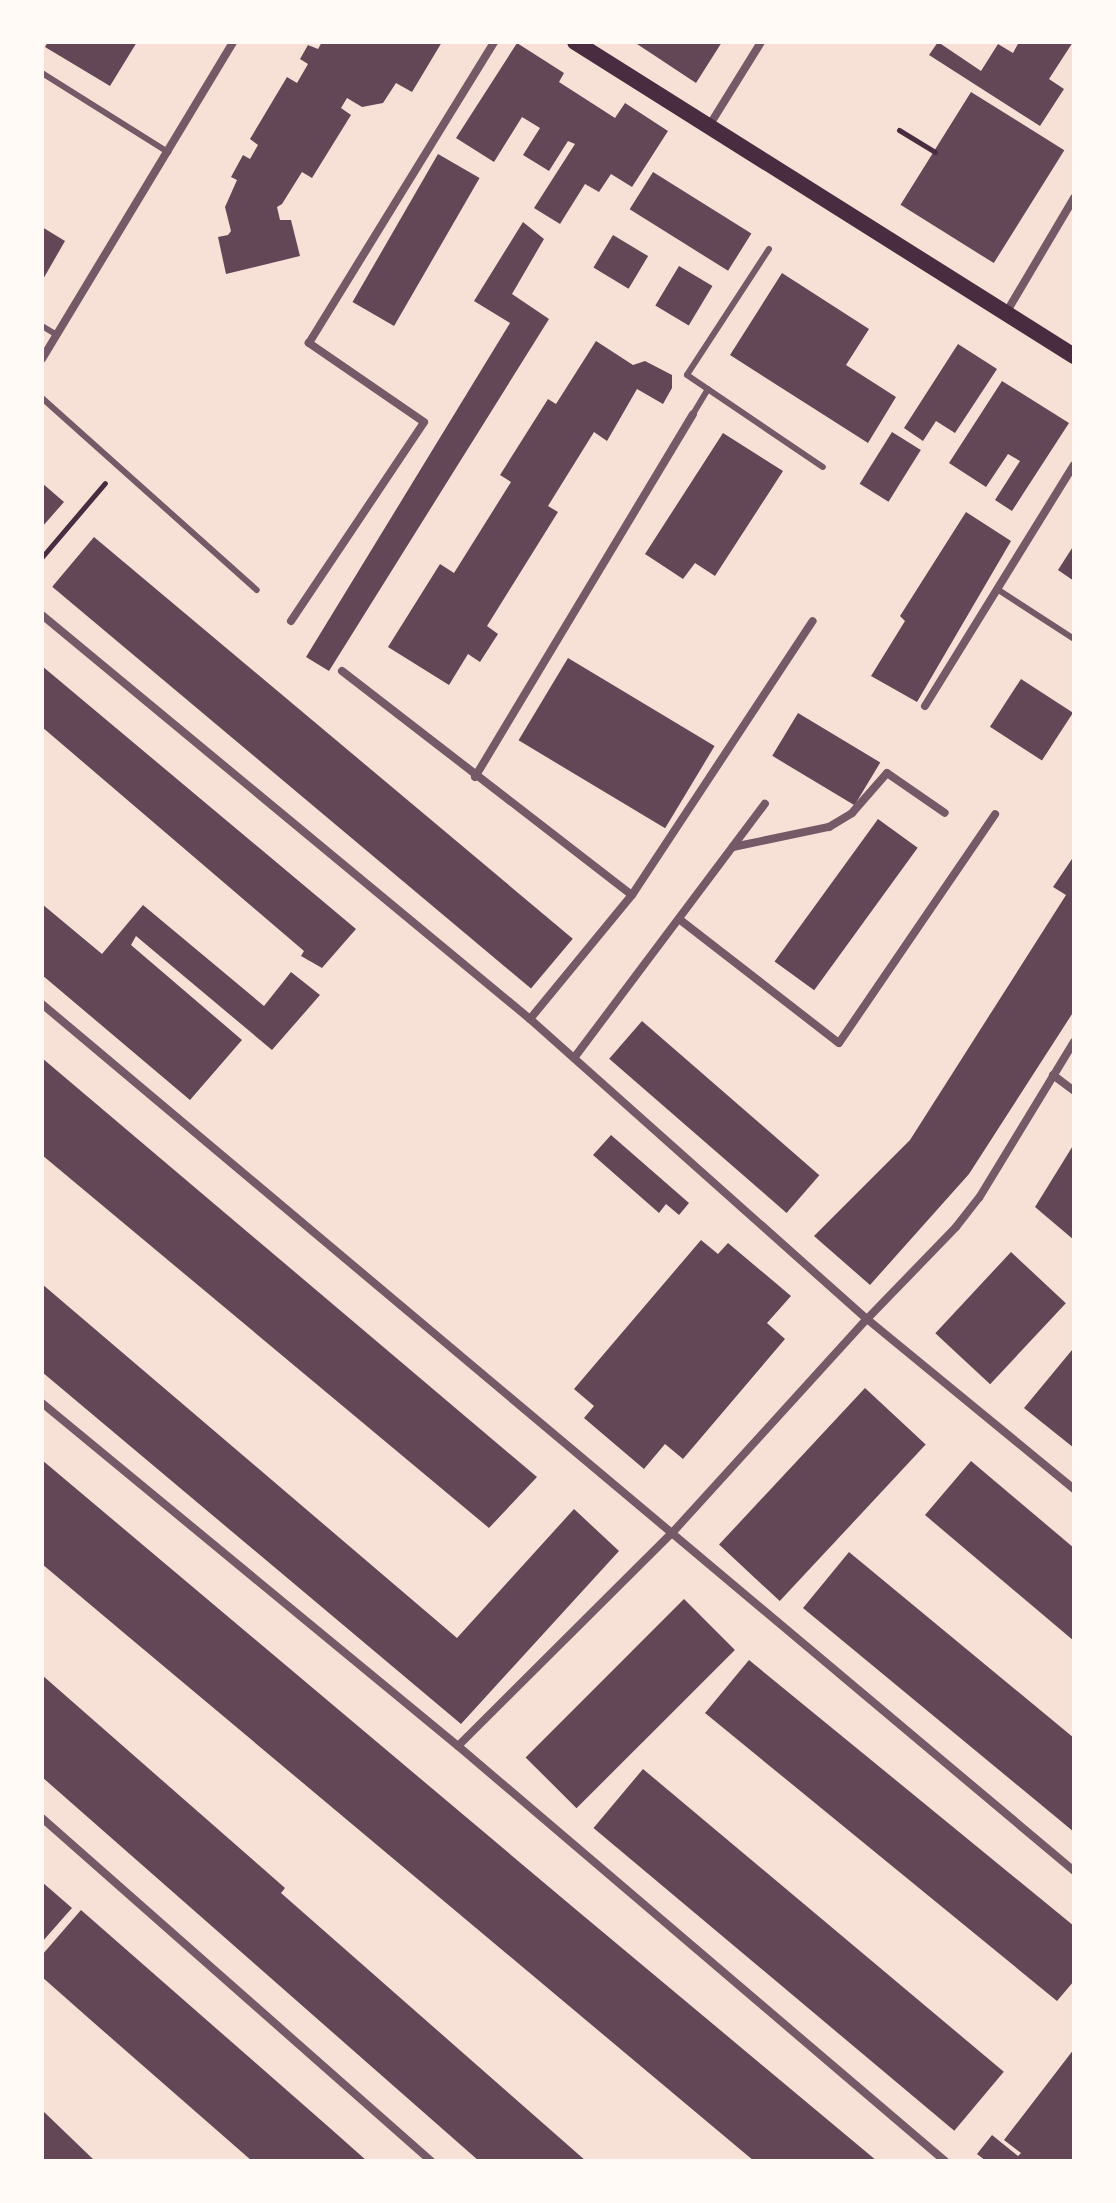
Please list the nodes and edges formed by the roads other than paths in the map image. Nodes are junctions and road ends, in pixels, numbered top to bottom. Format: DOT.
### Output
graph roads {
  1 [pos="233,42"];
  2 [pos="494,42"];
  3 [pos="575,42"];
  4 [pos="761,42"];
  5 [pos="42,73"];
  6 [pos="709,126"];
  7 [pos="169,152"];
  8 [pos="1074,198"];
  9 [pos="769,249"];
  10 [pos="1005,314"];
  11 [pos="42,326"];
  12 [pos="57,335"];
  13 [pos="1074,356"];
  14 [pos="42,359"];
  15 [pos="708,389"];
  16 [pos="42,398"];
  17 [pos="693,414"];
  18 [pos="1074,465"];
  19 [pos="823,467"];
  20 [pos="997,589"];
  21 [pos="257,590"];
  22 [pos="42,615"];
  23 [pos="291,621"];
  24 [pos="813,621"];
  25 [pos="1074,639"];
  26 [pos="342,671"];
  27 [pos="925,706"];
  28 [pos="475,777"];
  29 [pos="765,804"];
  30 [pos="945,813"];
  31 [pos="995,814"];
  32 [pos="732,848"];
  33 [pos="632,895"];
  34 [pos="679,919"];
  35 [pos="42,1004"];
  36 [pos="530,1019"];
  37 [pos="1074,1042"];
  38 [pos="574,1058"];
  39 [pos="1053,1075"];
  40 [pos="1074,1091"];
  41 [pos="867,1319"];
  42 [pos="42,1403"];
  43 [pos="1074,1489"];
  44 [pos="672,1533"];
  45 [pos="458,1746"];
  46 [pos="42,1818"];
  47 [pos="1074,1871"];
  48 [pos="431,2161"];
  49 [pos="945,2161"];
  1 -- 7 [label="street"];
  2 -- 23 [label="street"];
  3 -- 6 [label="main road"];
  4 -- 6 [label="street"];
  5 -- 7 [label="lane"];
  6 -- 10 [label="main road"];
  7 -- 12 [label="street"];
  8 -- 10 [label="street"];
  9 -- 15 [label="lane"];
  10 -- 13 [label="main road"];
  11 -- 12 [label="lane"];
  12 -- 14 [label="street"];
  15 -- 17 [label="lane"];
  15 -- 19 [label="lane"];
  16 -- 21 [label="lane"];
  17 -- 28 [label="street"];
  18 -- 20 [label="street"];
  20 -- 25 [label="lane"];
  20 -- 27 [label="street"];
  22 -- 36 [label="street"];
  24 -- 33 [label="street"];
  26 -- 28 [label="street"];
  28 -- 33 [label="street"];
  29 -- 32 [label="street"];
  30 -- 32 [label="street"];
  31 -- 34 [label="street"];
  32 -- 34 [label="street"];
  33 -- 36 [label="street"];
  34 -- 38 [label="street"];
  35 -- 44 [label="street"];
  36 -- 38 [label="street"];
  37 -- 39 [label="street"];
  38 -- 41 [label="street"];
  39 -- 40 [label="street"];
  39 -- 41 [label="street"];
  41 -- 43 [label="street"];
  41 -- 44 [label="street"];
  42 -- 45 [label="street"];
  44 -- 45 [label="street"];
  44 -- 47 [label="street"];
  45 -- 49 [label="street"];
  46 -- 48 [label="street"];
}
